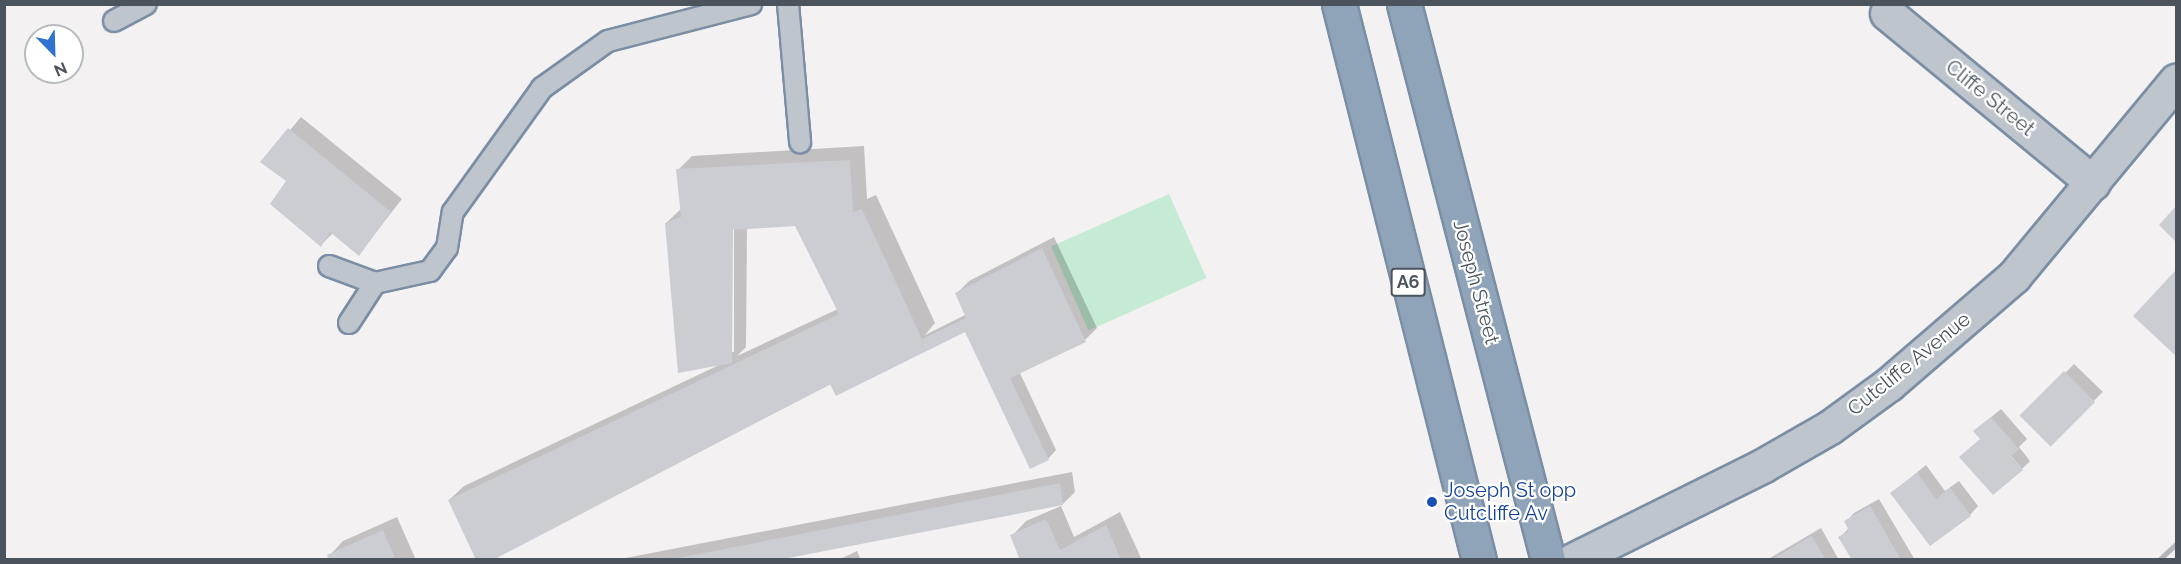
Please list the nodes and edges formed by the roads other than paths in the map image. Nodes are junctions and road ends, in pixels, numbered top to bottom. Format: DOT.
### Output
graph roads {
  1 [pos="146,4"];
  2 [pos="750,4"];
  3 [pos="788,4"];
  4 [pos="1339,4"];
  5 [pos="1404,4"];
  6 [pos="1887,13"];
  7 [pos="114,21"];
  8 [pos="2176,81"];
  9 [pos="800,142"];
  10 [pos="2093,183"];
  11 [pos="329,266"];
  12 [pos="375,283"];
  13 [pos="349,322"];
  14 [pos="1479,560"];
  15 [pos="1548,560"];
  16 [pos="1573,560"];
  1 -- 7 [label="lane"];
  2 -- 12 [label="lane"];
  3 -- 9 [label="lane"];
  4 -- 14 [label="highway, A6"];
  5 -- 15 [label="highway, Joseph Street"];
  6 -- 10 [label="street, Cliffe Street"];
  8 -- 10 [label="street, Cutcliffe Avenue"];
  10 -- 16 [label="street, Cutcliffe Avenue"];
  11 -- 12 [label="lane"];
  12 -- 13 [label="lane"];
}
